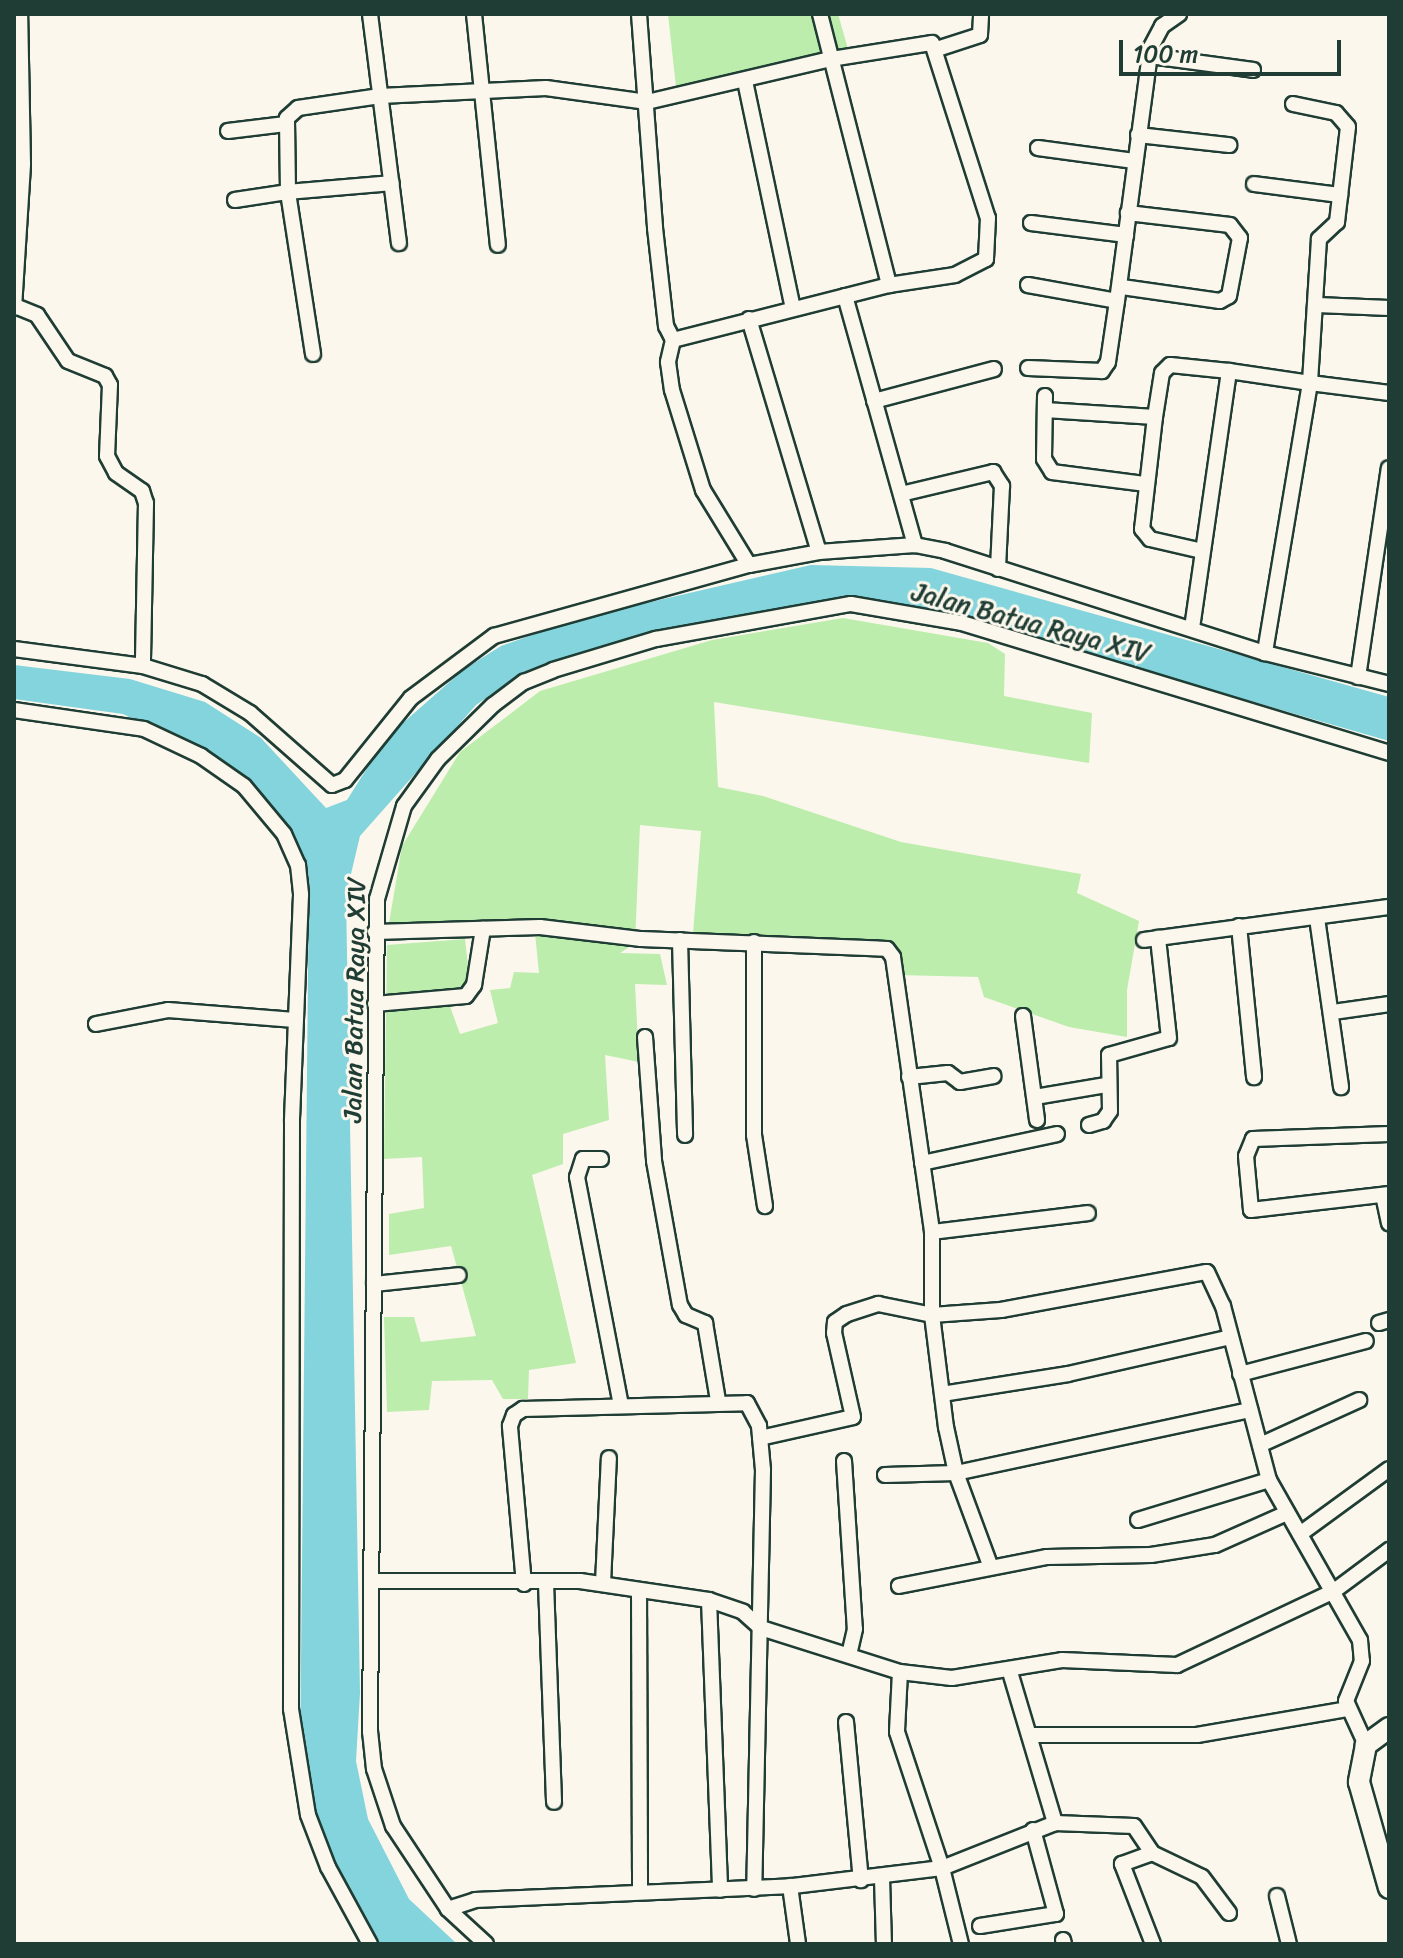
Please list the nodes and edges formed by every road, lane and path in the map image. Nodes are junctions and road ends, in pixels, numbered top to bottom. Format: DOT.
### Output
graph roads {
  1 [pos="20,14"];
  2 [pos="370,14"];
  3 [pos="474,14"];
  4 [pos="639,14"];
  5 [pos="820,14"];
  6 [pos="981,14"];
  7 [pos="1179,14"];
  8 [pos="937,49"];
  9 [pos="1150,56"];
  10 [pos="831,59"];
  11 [pos="19,66"];
  12 [pos="1253,70"];
  13 [pos="745,81"];
  14 [pos="479,90"];
  15 [pos="380,96"];
  16 [pos="647,102"];
  17 [pos="1293,104"];
  18 [pos="286,124"];
  19 [pos="228,131"];
  20 [pos="1138,135"];
  21 [pos="1229,145"];
  22 [pos="1038,148"];
  23 [pos="1134,161"];
  24 [pos="19,163"];
  25 [pos="392,183"];
  26 [pos="1254,184"];
  27 [pos="288,192"];
  28 [pos="1340,195"];
  29 [pos="235,200"];
  30 [pos="1128,213"];
  31 [pos="1031,223"];
  32 [pos="1126,235"];
  33 [pos="399,243"];
  34 [pos="498,245"];
  35 [pos="889,285"];
  36 [pos="1028,285"];
  37 [pos="1120,294"];
  38 [pos="845,296"];
  39 [pos="1317,305"];
  40 [pos="14,307"];
  41 [pos="1389,308"];
  42 [pos="793,309"];
  43 [pos="749,319"];
  44 [pos="673,340"];
  45 [pos="313,354"];
  46 [pos="1028,368"];
  47 [pos="994,369"];
  48 [pos="1229,371"];
  49 [pos="1310,383"];
  50 [pos="1389,393"];
  51 [pos="874,401"];
  52 [pos="1155,417"];
  53 [pos="1389,468"];
  54 [pos="1146,484"];
  55 [pos="901,494"];
  56 [pos="915,545"];
  57 [pos="1202,551"];
  58 [pos="819,552"];
  59 [pos="749,565"];
  60 [pos="998,569"];
  61 [pos="1192,628"];
  62 [pos="14,649"];
  63 [pos="1265,653"];
  64 [pos="143,666"];
  65 [pos="1358,677"];
  66 [pos="1389,684"];
  67 [pos="14,710"];
  68 [pos="1389,753"];
  69 [pos="1389,907"];
  70 [pos="1317,918"];
  71 [pos="1239,926"];
  72 [pos="483,929"];
  73 [pos="375,932"];
  74 [pos="680,940"];
  75 [pos="754,942"];
  76 [pos="375,1004"];
  77 [pos="1389,1004"];
  78 [pos="1333,1012"];
  79 [pos="1023,1016"];
  80 [pos="295,1020"];
  81 [pos="96,1024"];
  82 [pos="645,1037"];
  83 [pos="993,1076"];
  84 [pos="909,1077"];
  85 [pos="1254,1077"];
  86 [pos="1106,1085"];
  87 [pos="1341,1087"];
  88 [pos="1035,1097"];
  89 [pos="1037,1120"];
  90 [pos="1089,1125"];
  91 [pos="1057,1134"];
  92 [pos="1389,1134"];
  93 [pos="685,1135"];
  94 [pos="601,1159"];
  95 [pos="922,1163"];
  96 [pos="1386,1194"];
  97 [pos="765,1206"];
  98 [pos="1088,1213"];
  99 [pos="1389,1223"];
  100 [pos="932,1232"];
  101 [pos="459,1275"];
  102 [pos="374,1284"];
  103 [pos="932,1315"];
  104 [pos="1231,1337"];
  105 [pos="1366,1341"];
  106 [pos="1240,1374"];
  107 [pos="942,1394"];
  108 [pos="1359,1400"];
  109 [pos="718,1401"];
  110 [pos="621,1406"];
  111 [pos="1250,1410"];
  112 [pos="760,1438"];
  113 [pos="1260,1445"];
  114 [pos="609,1458"];
  115 [pos="844,1461"];
  116 [pos="1389,1469"];
  117 [pos="956,1473"];
  118 [pos="885,1475"];
  119 [pos="1269,1480"];
  120 [pos="1287,1513"];
  121 [pos="1138,1520"];
  122 [pos="1300,1534"];
  123 [pos="1389,1550"];
  124 [pos="990,1565"];
  125 [pos="375,1581"];
  126 [pos="546,1583"];
  127 [pos="603,1583"];
  128 [pos="524,1584"];
  129 [pos="899,1586"];
  130 [pos="639,1590"];
  131 [pos="1334,1591"];
  132 [pos="709,1600"];
  133 [pos="761,1628"];
  134 [pos="849,1654"];
  135 [pos="900,1672"];
  136 [pos="1010,1672"];
  137 [pos="1347,1709"];
  138 [pos="846,1722"];
  139 [pos="1389,1728"];
  140 [pos="1031,1735"];
  141 [pos="1366,1745"];
  142 [pos="554,1802"];
  143 [pos="1055,1823"];
  144 [pos="1033,1830"];
  145 [pos="1152,1853"];
  146 [pos="942,1868"];
  147 [pos="882,1878"];
  148 [pos="861,1880"];
  149 [pos="790,1886"];
  150 [pos="1389,1888"];
  151 [pos="754,1889"];
  152 [pos="720,1890"];
  153 [pos="640,1891"];
  154 [pos="1277,1896"];
  155 [pos="448,1909"];
  156 [pos="1229,1913"];
  157 [pos="980,1926"];
  158 [pos="370,1944"];
  159 [pos="486,1944"];
  160 [pos="798,1944"];
  161 [pos="884,1944"];
  162 [pos="961,1944"];
  163 [pos="1153,1944"];
  164 [pos="1289,1944"];
  1 -- 11 [label="street"];
  2 -- 15 [label="street"];
  3 -- 14 [label="street"];
  4 -- 16 [label="street"];
  5 -- 10 [label="street"];
  6 -- 8 [label="street"];
  7 -- 9 [label="street"];
  8 -- 10 [label="street"];
  8 -- 35 [label="street"];
  9 -- 12 [label="street"];
  9 -- 20 [label="street"];
  10 -- 13 [label="street"];
  10 -- 35 [label="street"];
  11 -- 24 [label="street"];
  13 -- 16 [label="street"];
  13 -- 42 [label="street"];
  14 -- 15 [label="street"];
  14 -- 16 [label="street"];
  14 -- 34 [label="street"];
  15 -- 18 [label="street"];
  15 -- 25 [label="street"];
  16 -- 44 [label="street"];
  17 -- 28 [label="street"];
  18 -- 19 [label="street"];
  18 -- 27 [label="street"];
  20 -- 21 [label="street"];
  20 -- 23 [label="street"];
  22 -- 23 [label="street"];
  23 -- 30 [label="street"];
  24 -- 40 [label="street"];
  25 -- 27 [label="street"];
  25 -- 33 [label="street"];
  26 -- 28 [label="street"];
  27 -- 29 [label="street"];
  27 -- 45 [label="street"];
  28 -- 39 [label="street"];
  30 -- 32 [label="street"];
  30 -- 37 [label="street"];
  31 -- 32 [label="street"];
  32 -- 37 [label="street"];
  35 -- 38 [label="street"];
  36 -- 37 [label="street"];
  37 -- 46 [label="street"];
  38 -- 42 [label="street"];
  38 -- 51 [label="street"];
  39 -- 41 [label="street"];
  39 -- 49 [label="street"];
  40 -- 64 [label="street"];
  42 -- 43 [label="street"];
  43 -- 44 [label="street"];
  43 -- 58 [label="street"];
  44 -- 59 [label="street"];
  47 -- 51 [label="street"];
  48 -- 49 [label="street"];
  48 -- 52 [label="street"];
  48 -- 57 [label="street"];
  49 -- 50 [label="street"];
  49 -- 63 [label="street"];
  51 -- 55 [label="street"];
  52 -- 54 [label="street"];
  52 -- 54 [label="street"];
  53 -- 65 [label="street"];
  54 -- 57 [label="street"];
  55 -- 56 [label="street"];
  55 -- 60 [label="street"];
  56 -- 58 [label="street"];
  56 -- 60 [label="street"];
  57 -- 61 [label="street"];
  58 -- 59 [label="street"];
  59 -- 64 [label="street"];
  60 -- 61 [label="street"];
  61 -- 63 [label="street"];
  62 -- 64 [label="street"];
  63 -- 65 [label="street"];
  65 -- 66 [label="street"];
  67 -- 80 [label="street"];
  68 -- 73 [label="street, Jalan Batua Raya XIV"];
  69 -- 70 [label="street"];
  70 -- 71 [label="street"];
  70 -- 78 [label="street"];
  71 -- 85 [label="street"];
  71 -- 86 [label="street"];
  72 -- 73 [label="street"];
  72 -- 74 [label="street"];
  72 -- 76 [label="street"];
  73 -- 76 [label="street, Jalan Batua Raya XIV"];
  74 -- 75 [label="street"];
  74 -- 93 [label="street"];
  75 -- 84 [label="street"];
  75 -- 97 [label="street"];
  76 -- 102 [label="street, Jalan Batua Raya XIV"];
  77 -- 78 [label="street"];
  78 -- 87 [label="street"];
  79 -- 88 [label="street"];
  80 -- 81 [label="street"];
  80 -- 158 [label="street"];
  82 -- 109 [label="street"];
  83 -- 84 [label="street"];
  84 -- 95 [label="street"];
  86 -- 88 [label="street"];
  86 -- 90 [label="street"];
  88 -- 89 [label="street"];
  91 -- 95 [label="street"];
  92 -- 96 [label="street"];
  94 -- 110 [label="street"];
  95 -- 100 [label="street"];
  96 -- 99 [label="street"];
  98 -- 100 [label="street"];
  100 -- 103 [label="street"];
  101 -- 102 [label="street"];
  102 -- 125 [label="street, Jalan Batua Raya XIV"];
  103 -- 104 [label="street"];
  103 -- 107 [label="street"];
  103 -- 112 [label="street"];
  104 -- 106 [label="street"];
  104 -- 107 [label="street"];
  105 -- 106 [label="street"];
  106 -- 111 [label="street"];
  107 -- 117 [label="street"];
  108 -- 113 [label="street"];
  109 -- 110 [label="street"];
  109 -- 112 [label="street"];
  110 -- 128 [label="street"];
  111 -- 113 [label="street"];
  111 -- 117 [label="street"];
  112 -- 133 [label="street"];
  113 -- 119 [label="street"];
  114 -- 127 [label="street"];
  115 -- 134 [label="street"];
  116 -- 122 [label="street"];
  117 -- 118 [label="street"];
  117 -- 124 [label="street"];
  119 -- 120 [label="street"];
  119 -- 121 [label="street"];
  120 -- 122 [label="street"];
  120 -- 124 [label="street"];
  122 -- 131 [label="street"];
  123 -- 131 [label="street"];
  124 -- 129 [label="street"];
  125 -- 128 [label="street"];
  125 -- 155 [label="street, Jalan Batua Raya XIV"];
  126 -- 127 [label="street"];
  126 -- 128 [label="street"];
  126 -- 142 [label="street"];
  127 -- 130 [label="street"];
  130 -- 132 [label="street"];
  130 -- 153 [label="street"];
  131 -- 136 [label="street"];
  131 -- 137 [label="street"];
  132 -- 133 [label="street"];
  132 -- 152 [label="street"];
  133 -- 134 [label="street"];
  133 -- 151 [label="street"];
  134 -- 135 [label="street"];
  135 -- 136 [label="street"];
  135 -- 146 [label="street"];
  136 -- 140 [label="street"];
  137 -- 140 [label="street"];
  137 -- 141 [label="street"];
  138 -- 148 [label="street"];
  139 -- 141 [label="main road"];
  140 -- 143 [label="street"];
  141 -- 150 [label="main road"];
  143 -- 144 [label="street"];
  143 -- 145 [label="street"];
  144 -- 146 [label="street"];
  144 -- 157 [label="street"];
  145 -- 156 [label="street"];
  145 -- 163 [label="street"];
  146 -- 147 [label="street"];
  146 -- 162 [label="street"];
  147 -- 148 [label="street"];
  147 -- 161 [label="street"];
  148 -- 149 [label="street"];
  149 -- 151 [label="street"];
  149 -- 160 [label="street"];
  151 -- 152 [label="street"];
  152 -- 153 [label="street"];
  153 -- 155 [label="street"];
  154 -- 164 [label="street"];
  155 -- 159 [label="street, Jalan Batua Raya XIV"];
}
